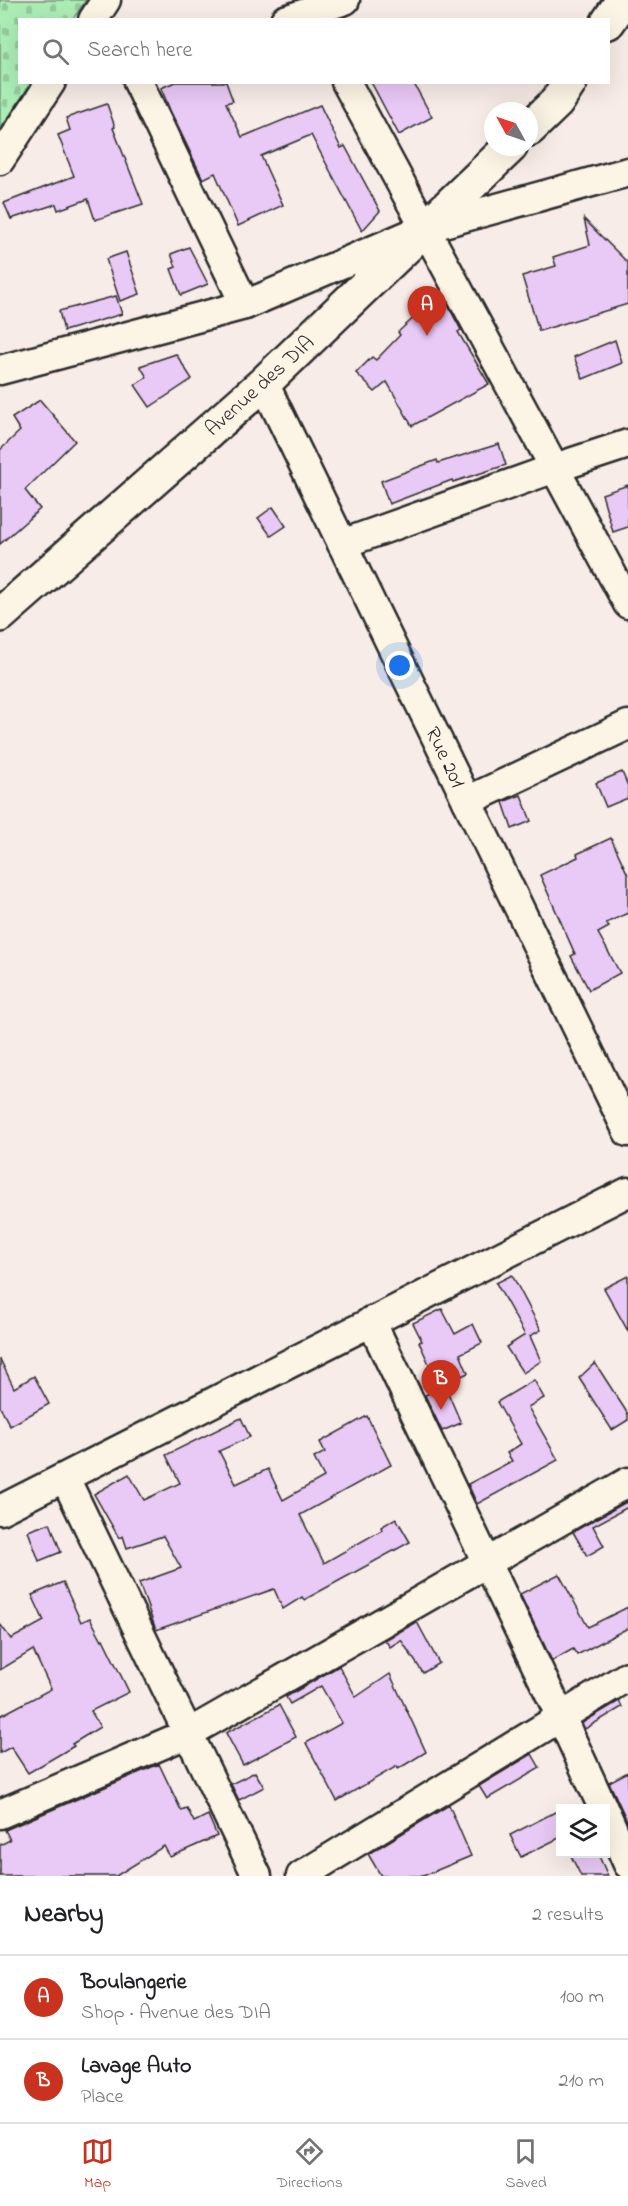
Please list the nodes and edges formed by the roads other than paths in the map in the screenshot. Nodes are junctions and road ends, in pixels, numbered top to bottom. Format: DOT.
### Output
graph roads {
  1 [pos="106,0"];
  2 [pos="345,0"];
  3 [pos="623,0"];
  4 [pos="302,13"];
  5 [pos="94,18"];
  6 [pos="610,20"];
  7 [pos="50,84"];
  8 [pos="139,84"];
  9 [pos="347,84"];
  10 [pos="569,84"];
  11 [pos="538,120"];
  12 [pos="501,156"];
  13 [pos="0,160"];
  14 [pos="628,172"];
  15 [pos="425,228"];
  16 [pos="245,305"];
  17 [pos="0,370"];
  18 [pos="264,383"];
  19 [pos="628,444"];
  20 [pos="555,468"];
  21 [pos="342,544"];
  22 [pos="628,604"];
  23 [pos="0,615"];
  24 [pos="628,725"];
  25 [pos="467,801"];
  26 [pos="628,1132"];
  27 [pos="628,1192"];
  28 [pos="371,1321"];
  29 [pos="65,1478"];
  30 [pos="628,1482"];
  31 [pos="0,1510"];
  32 [pos="487,1563"];
  33 [pos="628,1676"];
  34 [pos="561,1717"];
  35 [pos="189,1733"];
  36 [pos="601,1804"];
  37 [pos="0,1814"];
  38 [pos="610,1823"];
  39 [pos="628,1864"];
  40 [pos="257,1876"];
  41 [pos="301,1876"];
  1 -- 5 [label="street"];
  2 -- 4 [label="street"];
  3 -- 6 [label="street"];
  7 -- 13 [label="street"];
  8 -- 16 [label="street"];
  9 -- 15 [label="street"];
  10 -- 11 [label="street"];
  12 -- 15 [label="street, Avenue des DIA"];
  14 -- 15 [label="street"];
  15 -- 16 [label="street"];
  15 -- 18 [label="street, Avenue des DIA"];
  15 -- 20 [label="street"];
  16 -- 17 [label="street"];
  18 -- 21 [label="street, Rue 201"];
  18 -- 23 [label="street, Avenue des DIA"];
  19 -- 20 [label="street"];
  20 -- 21 [label="street"];
  20 -- 22 [label="street"];
  21 -- 25 [label="street, Rue 201"];
  24 -- 25 [label="street"];
  25 -- 26 [label="street, Rue 201"];
  27 -- 28 [label="street"];
  28 -- 29 [label="street"];
  28 -- 32 [label="street"];
  29 -- 31 [label="street"];
  29 -- 35 [label="street"];
  30 -- 32 [label="street"];
  32 -- 34 [label="street"];
  32 -- 35 [label="street"];
  33 -- 34 [label="street"];
  34 -- 36 [label="street"];
  34 -- 41 [label="street"];
  35 -- 37 [label="street"];
  35 -- 40 [label="street"];
  38 -- 39 [label="street"];
}
